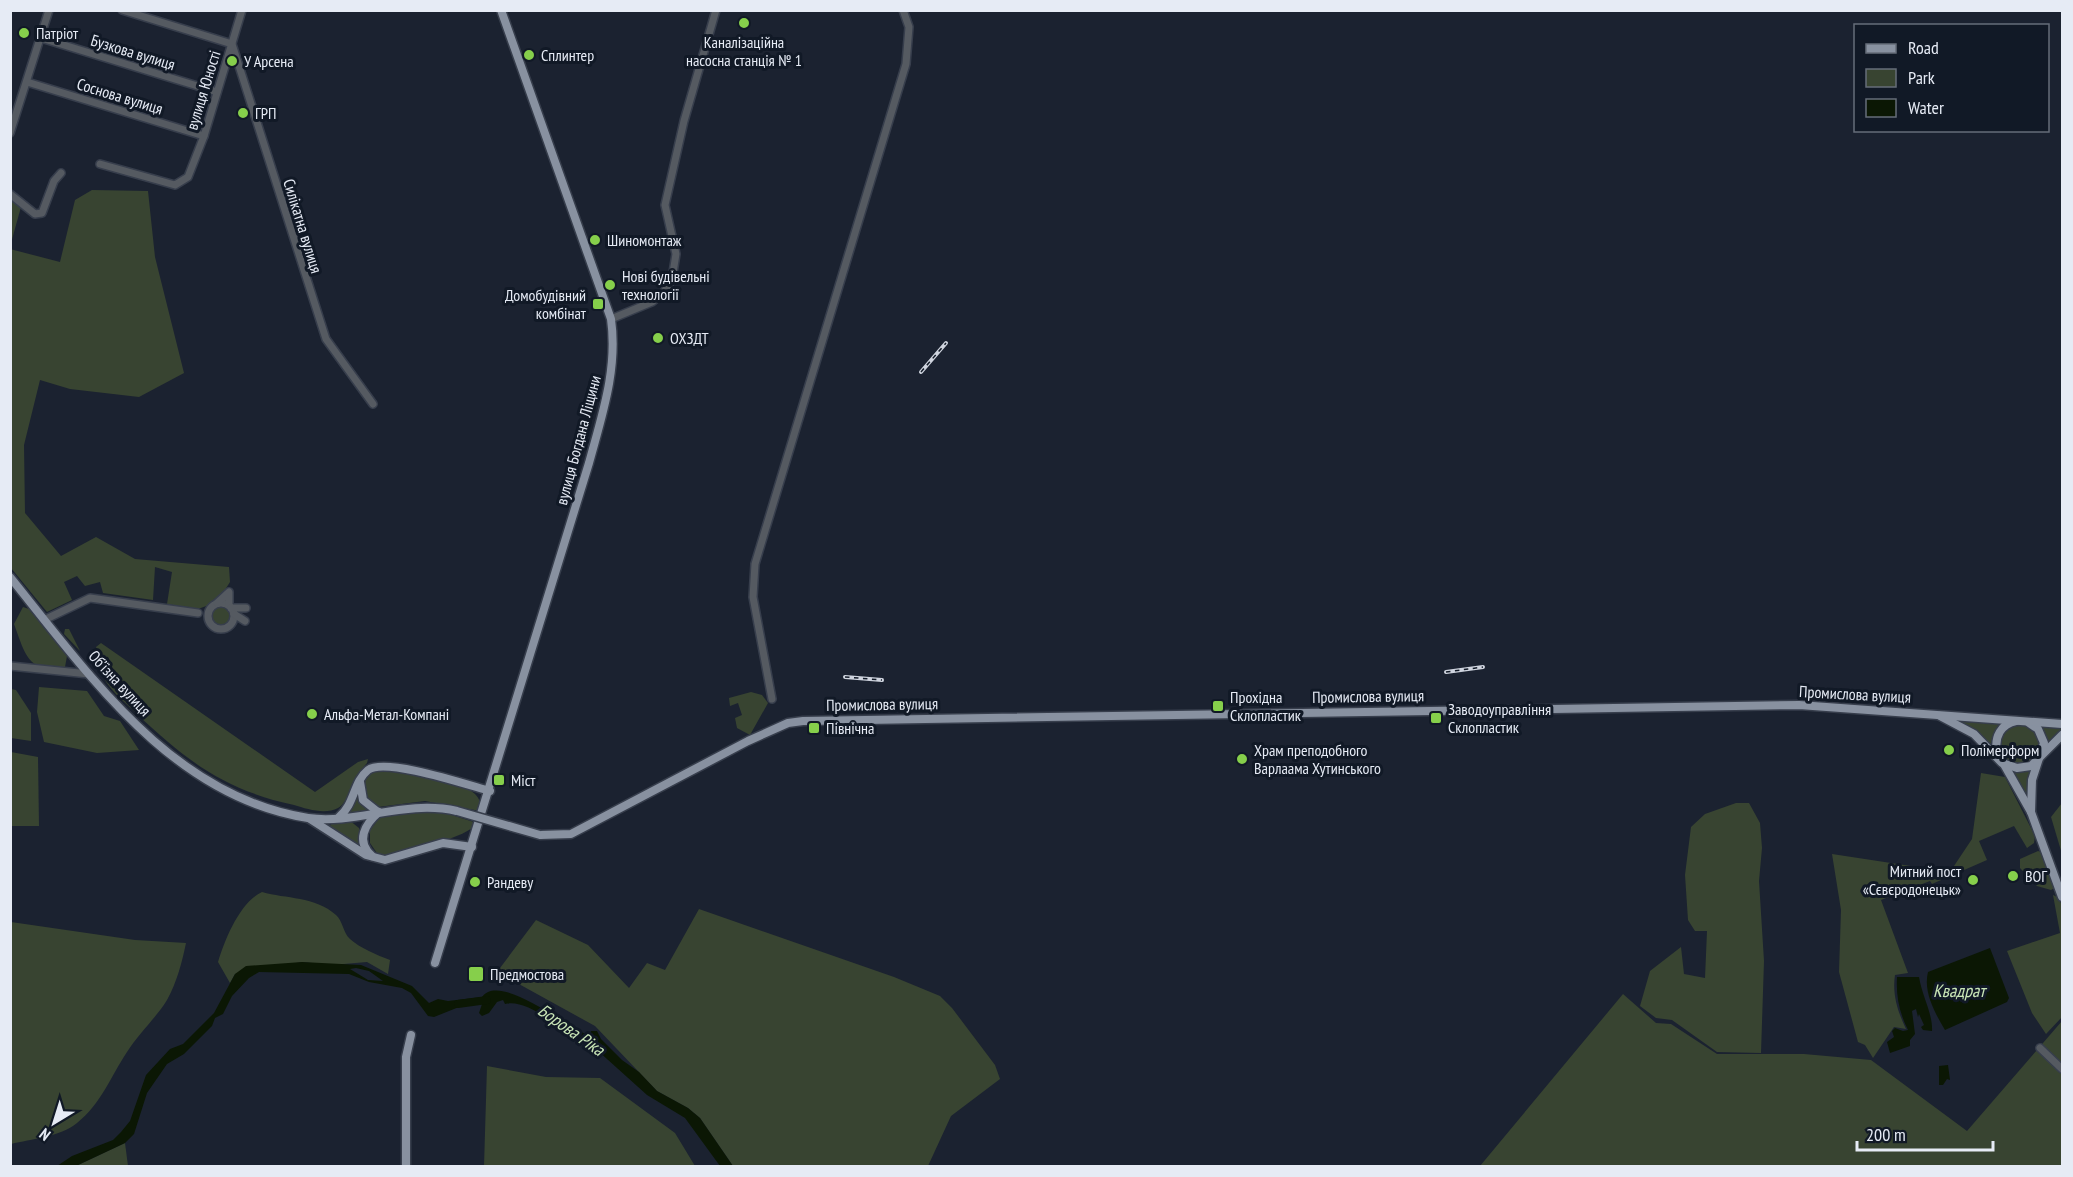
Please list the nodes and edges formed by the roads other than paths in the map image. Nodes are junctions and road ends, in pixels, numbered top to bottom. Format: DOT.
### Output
graph roads {
  1 [pos="49,10"];
  2 [pos="122,10"];
  3 [pos="242,10"];
  4 [pos="501,10"];
  5 [pos="716,10"];
  6 [pos="903,10"];
  7 [pos="41,38"];
  8 [pos="232,44"];
  9 [pos="27,82"];
  10 [pos="217,92"];
  11 [pos="10,133"];
  12 [pos="204,136"];
  13 [pos="100,164"];
  14 [pos="61,173"];
  15 [pos="10,194"];
  16 [pos="611,319"];
  17 [pos="374,404"];
  18 [pos="10,578"];
  19 [pos="217,603"];
  20 [pos="210,609"];
  21 [pos="233,612"];
  22 [pos="198,613"];
  23 [pos="44,620"];
  24 [pos="209,622"];
  25 [pos="10,666"];
  26 [pos="89,674"];
  27 [pos="772,699"];
  28 [pos="1934,714"];
  29 [pos="2021,720"];
  30 [pos="2062,724"];
  31 [pos="2062,735"];
  32 [pos="2041,756"];
  33 [pos="2002,763"];
  34 [pos="361,779"];
  35 [pos="490,791"];
  36 [pos="379,812"];
  37 [pos="2031,812"];
  38 [pos="339,817"];
  39 [pos="307,818"];
  40 [pos="472,847"];
  41 [pos="375,858"];
  42 [pos="2062,897"];
  43 [pos="435,963"];
  44 [pos="411,1035"];
  45 [pos="2040,1047"];
  46 [pos="2062,1069"];
  47 [pos="406,1167"];
  1 -- 7 [label="street"];
  2 -- 8 [label="street"];
  3 -- 8 [label="street, вулиця Юності"];
  4 -- 16 [label="main road, вулиця Богдана Ліщини"];
  5 -- 16 [label="street"];
  6 -- 27 [label="street"];
  7 -- 9 [label="street"];
  7 -- 10 [label="street, Бузкова вулиця"];
  8 -- 10 [label="street, вулиця Юності"];
  8 -- 17 [label="street, Силікатна вулиця"];
  9 -- 11 [label="street"];
  9 -- 12 [label="street, Соснова вулиця"];
  10 -- 12 [label="street, вулиця Юності"];
  12 -- 13 [label="street, вулиця Юності"];
  14 -- 15 [label="street"];
  16 -- 35 [label="main road, вулиця Богдана Ліщини"];
  18 -- 23 [label="main road, Об’їзна вулиця"];
  19 -- 20 [label="street"];
  19 -- 21 [label="street"];
  19 -- 21 [label="street"];
  20 -- 22 [label="street"];
  20 -- 24 [label="street"];
  21 -- 24 [label="street"];
  22 -- 23 [label="street"];
  22 -- 24 [label="street"];
  23 -- 26 [label="main road, Об’їзна вулиця"];
  25 -- 26 [label="street"];
  26 -- 39 [label="main road, Об’їзна вулиця"];
  28 -- 29 [label="main road, Промислова вулиця"];
  28 -- 33 [label="main road, Промислова вулиця"];
  28 -- 36 [label="main road, Промислова вулиця, bridge"];
  29 -- 30 [label="main road, Промислова вулиця"];
  29 -- 32 [label="main road"];
  29 -- 33 [label="main road"];
  31 -- 32 [label="main road"];
  32 -- 33 [label="main road"];
  32 -- 37 [label="main road"];
  33 -- 37 [label="main road"];
  34 -- 35 [label="main road"];
  34 -- 36 [label="main road"];
  34 -- 38 [label="main road"];
  35 -- 40 [label="main road, вулиця Богдана Ліщини"];
  36 -- 38 [label="main road, Промислова вулиця"];
  36 -- 41 [label="main road"];
  37 -- 42 [label="main road"];
  38 -- 39 [label="main road, Промислова вулиця"];
  39 -- 41 [label="main road"];
  40 -- 41 [label="main road"];
  40 -- 43 [label="main road"];
  44 -- 47 [label="main road"];
  45 -- 46 [label="street"];
}
